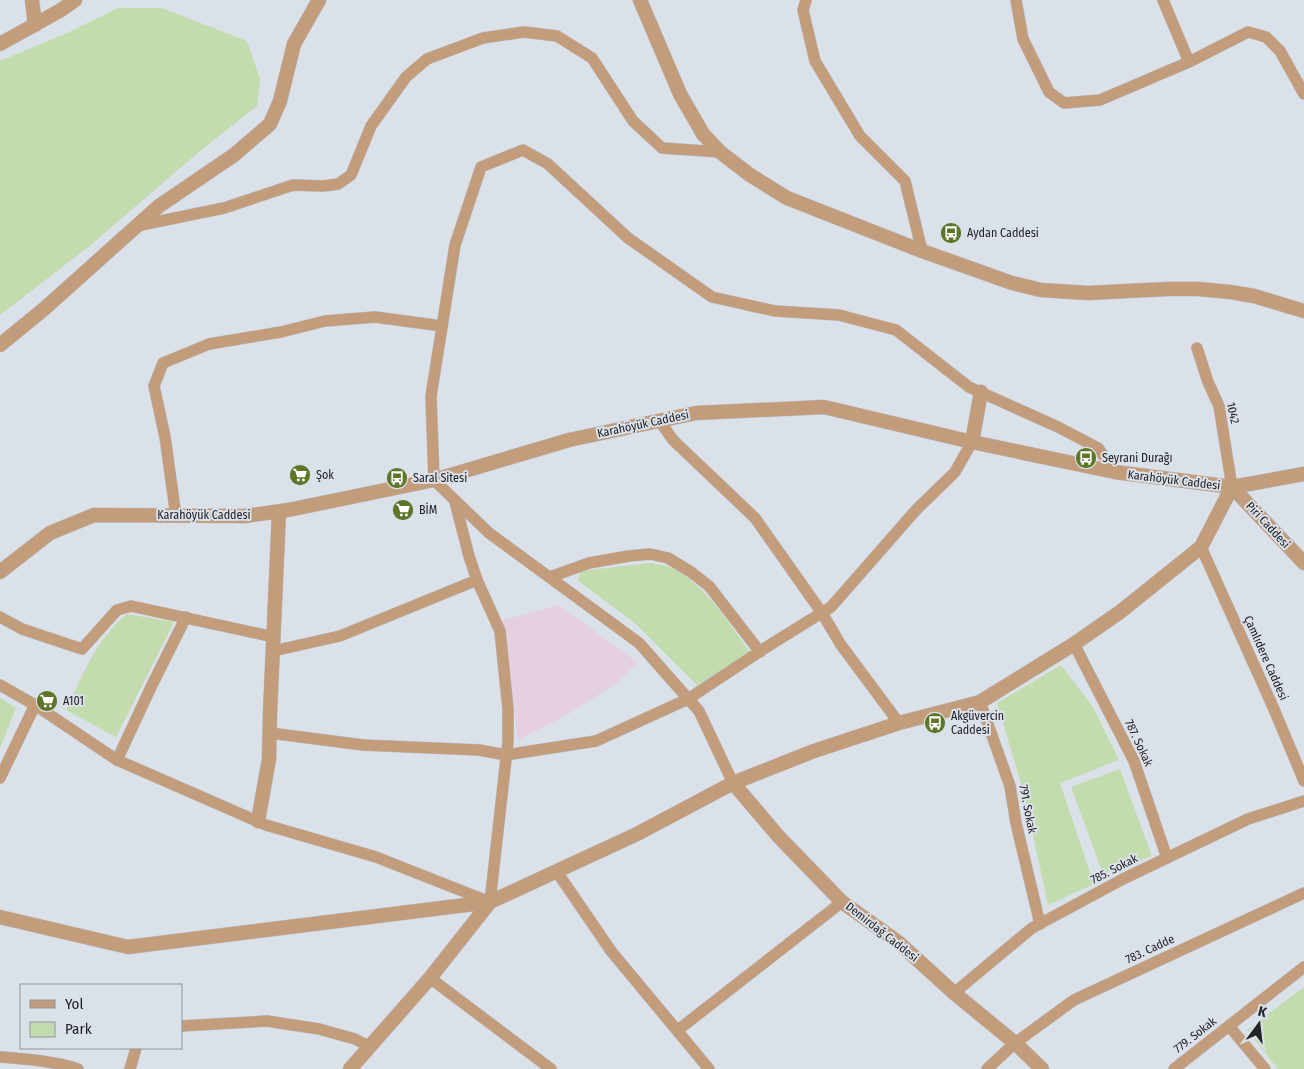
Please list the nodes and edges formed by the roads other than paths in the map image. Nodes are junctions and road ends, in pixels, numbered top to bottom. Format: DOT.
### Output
graph roads {
  1 [pos="32,0"];
  2 [pos="75,0"];
  3 [pos="319,0"];
  4 [pos="640,0"];
  5 [pos="806,0"];
  6 [pos="1016,0"];
  7 [pos="1163,0"];
  8 [pos="35,25"];
  9 [pos="0,44"];
  10 [pos="1189,62"];
  11 [pos="1304,94"];
  12 [pos="720,152"];
  13 [pos="136,226"];
  14 [pos="922,250"];
  15 [pos="1304,310"];
  16 [pos="442,326"];
  17 [pos="0,345"];
  18 [pos="1197,348"];
  19 [pos="981,392"];
  20 [pos="659,420"];
  21 [pos="972,442"];
  22 [pos="1115,472"];
  23 [pos="1304,474"];
  24 [pos="434,480"];
  25 [pos="1232,487"];
  26 [pos="455,502"];
  27 [pos="279,512"];
  28 [pos="176,516"];
  29 [pos="1201,547"];
  30 [pos="1304,563"];
  31 [pos="0,572"];
  32 [pos="550,578"];
  33 [pos="477,580"];
  34 [pos="822,613"];
  35 [pos="0,616"];
  36 [pos="186,617"];
  37 [pos="274,637"];
  38 [pos="1074,644"];
  39 [pos="273,651"];
  40 [pos="760,652"];
  41 [pos="0,685"];
  42 [pos="688,699"];
  43 [pos="980,702"];
  44 [pos="35,705"];
  45 [pos="899,723"];
  46 [pos="270,733"];
  47 [pos="506,755"];
  48 [pos="117,760"];
  49 [pos="0,778"];
  50 [pos="1304,781"];
  51 [pos="734,783"];
  52 [pos="1304,801"];
  53 [pos="258,822"];
  54 [pos="1167,858"];
  55 [pos="556,872"];
  56 [pos="1304,893"];
  57 [pos="490,902"];
  58 [pos="842,902"];
  59 [pos="0,917"];
  60 [pos="1040,924"];
  61 [pos="1304,967"];
  62 [pos="430,978"];
  63 [pos="954,993"];
  64 [pos="182,1026"];
  65 [pos="1229,1026"];
  66 [pos="678,1030"];
  67 [pos="1015,1043"];
  68 [pos="370,1047"];
  69 [pos="136,1049"];
  70 [pos="0,1057"];
  71 [pos="78,1069"];
  72 [pos="130,1069"];
  73 [pos="350,1069"];
  74 [pos="551,1069"];
  75 [pos="709,1069"];
  76 [pos="987,1069"];
  77 [pos="1042,1069"];
  78 [pos="1174,1069"];
  79 [pos="1265,1069"];
  1 -- 8 [label="street"];
  2 -- 8 [label="street"];
  3 -- 13 [label="street"];
  4 -- 12 [label="street"];
  5 -- 14 [label="street"];
  6 -- 10 [label="street"];
  7 -- 10 [label="street"];
  8 -- 9 [label="street"];
  10 -- 11 [label="street"];
  12 -- 13 [label="street"];
  12 -- 14 [label="street"];
  13 -- 17 [label="street"];
  14 -- 15 [label="street"];
  16 -- 19 [label="street"];
  16 -- 24 [label="street"];
  16 -- 28 [label="street"];
  18 -- 25 [label="street, 1042"];
  19 -- 21 [label="street"];
  19 -- 22 [label="street"];
  20 -- 21 [label="street, Karahöyük Caddesi"];
  20 -- 24 [label="street, Karahöyük Caddesi"];
  20 -- 34 [label="street"];
  21 -- 22 [label="street, Karahöyük Caddesi"];
  21 -- 34 [label="street"];
  22 -- 25 [label="street, Karahöyük Caddesi"];
  23 -- 25 [label="street, Karahöyük Caddesi"];
  24 -- 26 [label="street"];
  24 -- 27 [label="street, Karahöyük Caddesi"];
  25 -- 29 [label="street"];
  25 -- 30 [label="street, Piri Caddesi"];
  26 -- 32 [label="street"];
  26 -- 33 [label="street"];
  27 -- 28 [label="street, Karahöyük Caddesi"];
  27 -- 37 [label="street"];
  28 -- 31 [label="street, Karahöyük Caddesi"];
  29 -- 38 [label="street"];
  29 -- 50 [label="street, Çamlıdere Caddesi"];
  32 -- 40 [label="street"];
  32 -- 42 [label="street"];
  33 -- 39 [label="street"];
  33 -- 47 [label="street"];
  34 -- 40 [label="street"];
  34 -- 45 [label="street"];
  35 -- 36 [label="street"];
  36 -- 37 [label="street"];
  36 -- 48 [label="street"];
  37 -- 39 [label="street"];
  38 -- 43 [label="street"];
  38 -- 54 [label="street, 787. Sokak"];
  39 -- 46 [label="street"];
  40 -- 42 [label="street"];
  41 -- 44 [label="street"];
  42 -- 47 [label="street"];
  42 -- 51 [label="street"];
  43 -- 45 [label="street"];
  43 -- 60 [label="street, 791. Sokak"];
  44 -- 48 [label="street"];
  44 -- 49 [label="street"];
  45 -- 51 [label="street"];
  46 -- 47 [label="street"];
  46 -- 53 [label="street"];
  47 -- 57 [label="street"];
  48 -- 53 [label="street"];
  51 -- 55 [label="street"];
  51 -- 58 [label="street, Demirdağ Caddesi"];
  52 -- 54 [label="street, 785. Sokak"];
  53 -- 57 [label="street"];
  54 -- 60 [label="street, 785. Sokak"];
  55 -- 57 [label="street"];
  55 -- 66 [label="street"];
  56 -- 67 [label="street, 783. Cadde"];
  57 -- 59 [label="street"];
  57 -- 62 [label="street"];
  58 -- 63 [label="street, Demirdağ Caddesi"];
  58 -- 66 [label="street"];
  60 -- 63 [label="street, 785. Sokak"];
  61 -- 65 [label="street, 779. Sokak"];
  62 -- 68 [label="street"];
  62 -- 74 [label="street"];
  63 -- 67 [label="street, Demirdağ Caddesi"];
  64 -- 68 [label="street"];
  65 -- 78 [label="street, 779. Sokak"];
  65 -- 79 [label="street"];
  66 -- 75 [label="street"];
  67 -- 76 [label="street, 783. Cadde"];
  67 -- 77 [label="street, Demirdağ Caddesi"];
  68 -- 73 [label="street"];
  69 -- 72 [label="street"];
  70 -- 71 [label="street"];
}
